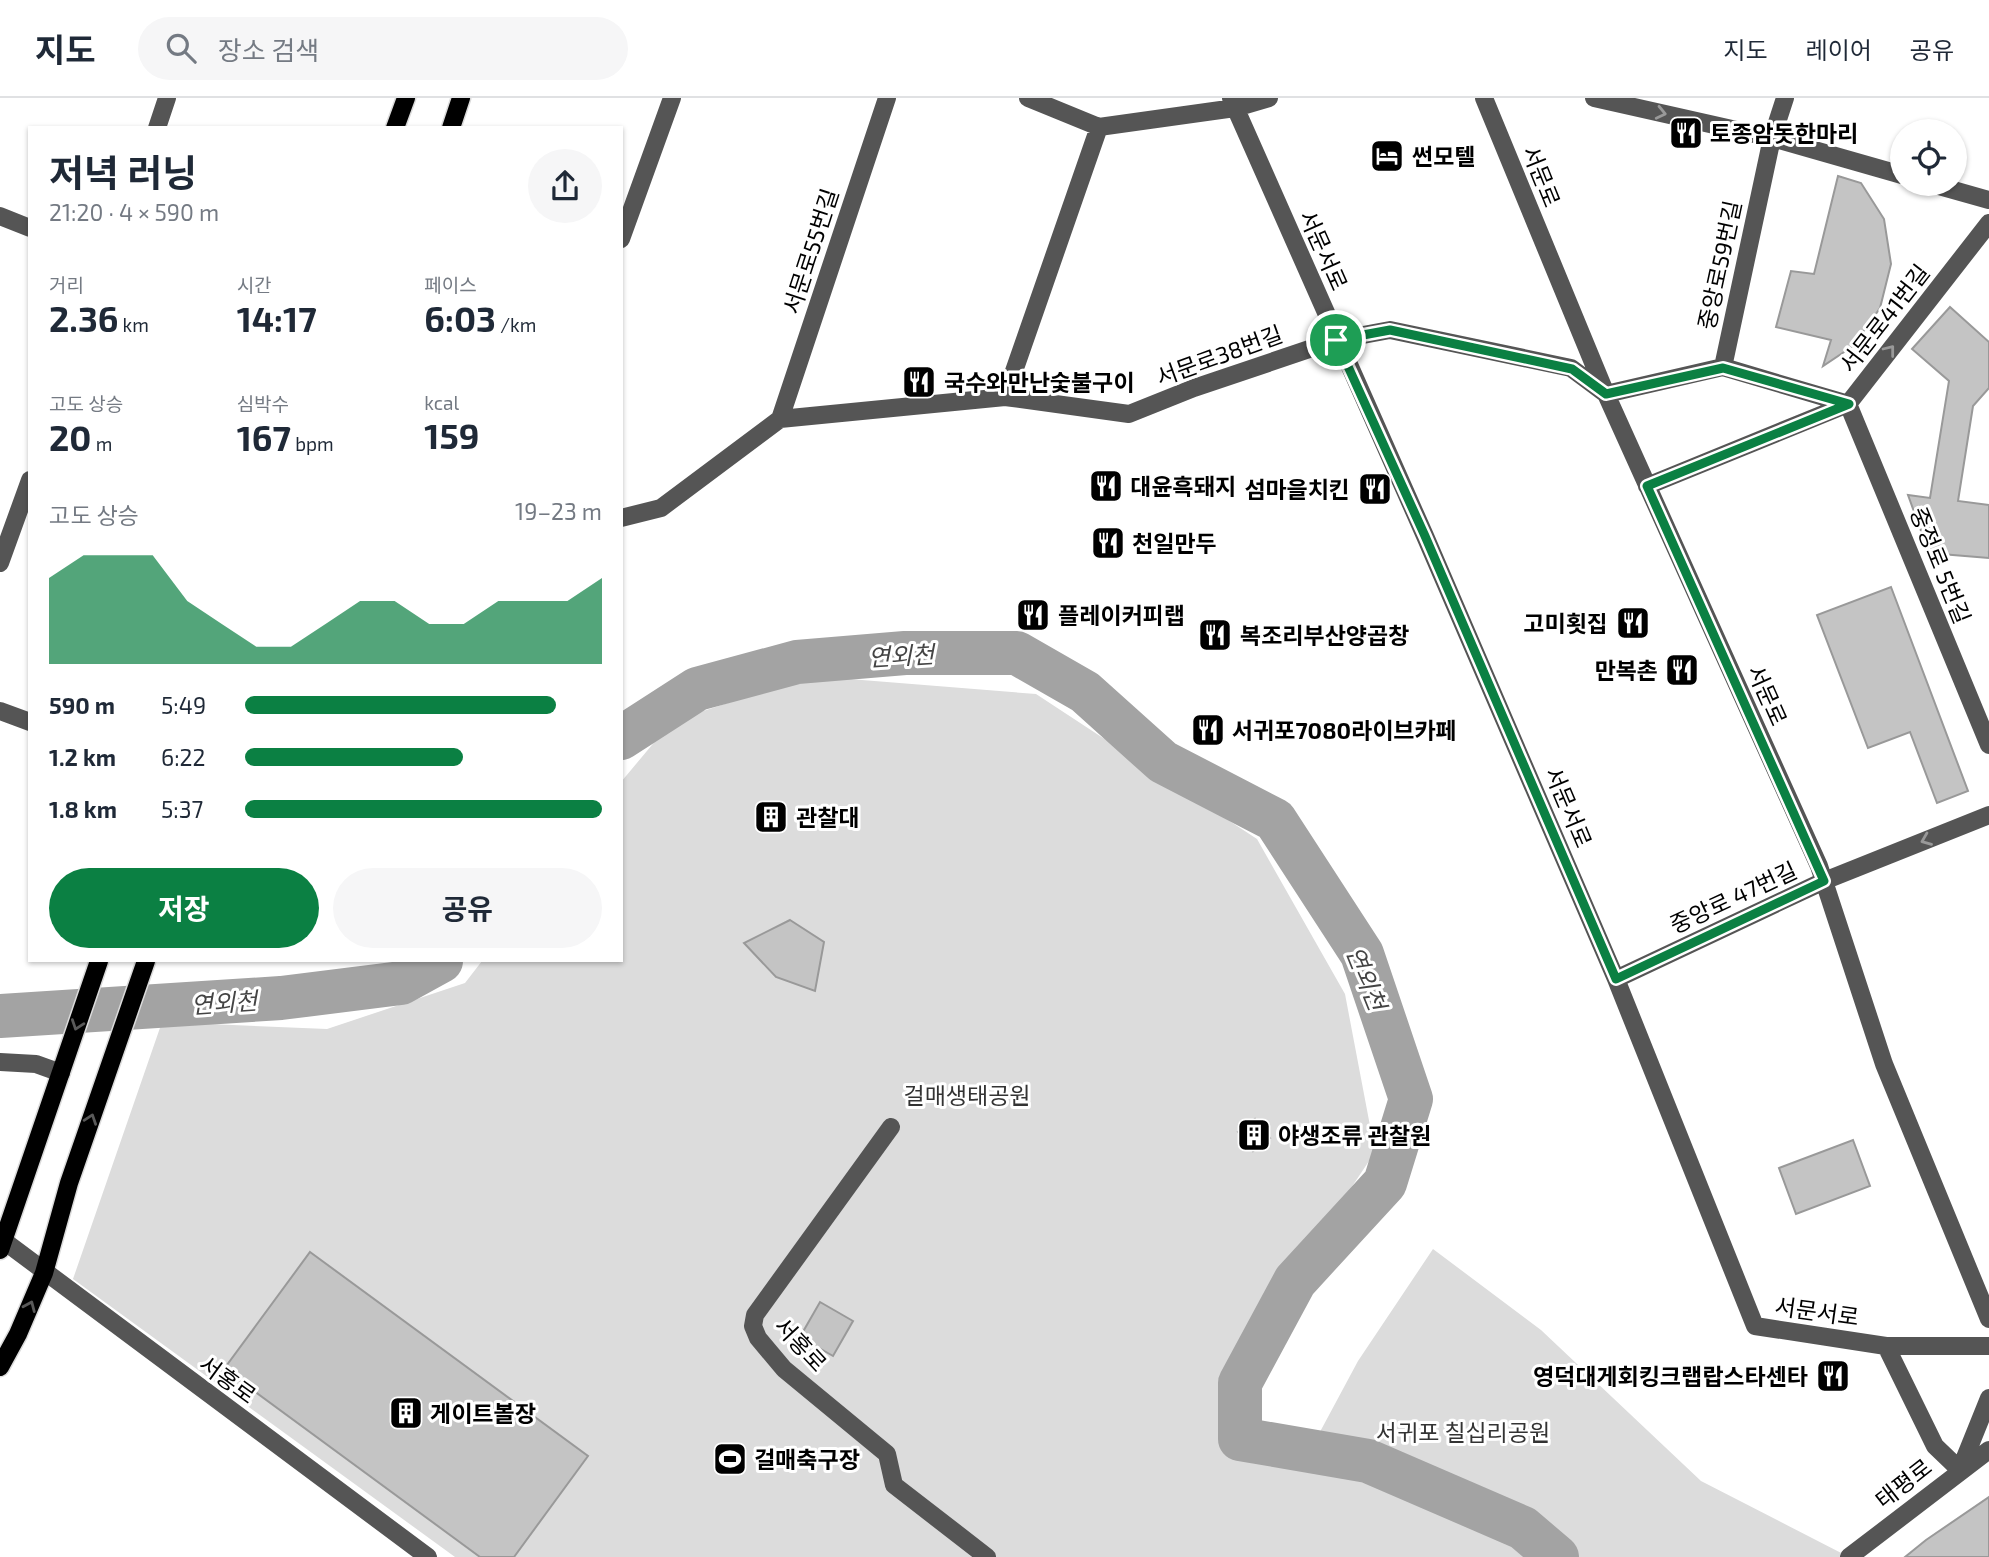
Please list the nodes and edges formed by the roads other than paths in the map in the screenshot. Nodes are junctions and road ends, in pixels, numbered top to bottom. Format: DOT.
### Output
graph roads {
  1 [pos="167,98"];
  2 [pos="406,98"];
  3 [pos="461,98"];
  4 [pos="672,98"];
  5 [pos="887,98"];
  6 [pos="1028,98"];
  7 [pos="1269,98"];
  8 [pos="1483,98"];
  9 [pos="1594,98"];
  10 [pos="1785,98"];
  11 [pos="1233,103"];
  12 [pos="158,126"];
  13 [pos="396,126"];
  14 [pos="452,126"];
  15 [pos="1099,127"];
  16 [pos="1772,138"];
  17 [pos="1890,172"];
  18 [pos="1967,194"];
  19 [pos="1989,200"];
  20 [pos="0,216"];
  21 [pos="1989,223"];
  22 [pos="28,227"];
  23 [pos="623,233"];
  24 [pos="1336,340"];
  25 [pos="1723,368"];
  26 [pos="1606,394"];
  27 [pos="1005,397"];
  28 [pos="1849,404"];
  29 [pos="780,419"];
  30 [pos="28,486"];
  31 [pos="1647,486"];
  32 [pos="623,517"];
  33 [pos="0,563"];
  34 [pos="0,711"];
  35 [pos="28,721"];
  36 [pos="1989,745"];
  37 [pos="1989,815"];
  38 [pos="1824,881"];
  39 [pos="99,962"];
  40 [pos="146,962"];
  41 [pos="1616,979"];
  42 [pos="0,1062"];
  43 [pos="61,1073"];
  44 [pos="891,1127"];
  45 [pos="1,1243"];
  46 [pos="44,1273"];
  47 [pos="1989,1319"];
  48 [pos="1886,1346"];
  49 [pos="1989,1346"];
  50 [pos="0,1367"];
  51 [pos="1989,1398"];
  52 [pos="1989,1450"];
  53 [pos="1960,1470"];
  54 [pos="428,1557"];
  55 [pos="987,1557"];
  56 [pos="1849,1557"];
  1 -- 12 [label="street"];
  2 -- 13 [label="main road"];
  3 -- 14 [label="main road"];
  4 -- 23 [label="street"];
  5 -- 29 [label="street, 서문로55번길"];
  6 -- 15 [label="street"];
  7 -- 11 [label="street"];
  8 -- 26 [label="street, 서문로"];
  9 -- 16 [label="street, one-way"];
  10 -- 16 [label="street, 중앙로59번길"];
  11 -- 15 [label="street"];
  11 -- 24 [label="street, 서문서로"];
  15 -- 27 [label="street"];
  16 -- 17 [label="street"];
  16 -- 25 [label="street, 중앙로59번길"];
  18 -- 19 [label="street"];
  20 -- 22 [label="street"];
  28 -- 21 [label="street, 서문로41번길, one-way"];
  24 -- 26 [label="street, 서문로38번길"];
  24 -- 27 [label="street, 서문로38번길"];
  24 -- 41 [label="street, 서문서로"];
  25 -- 26 [label="street"];
  25 -- 28 [label="street"];
  26 -- 31 [label="street, 서문로"];
  27 -- 29 [label="street, 서문로38번길"];
  28 -- 31 [label="street, 서문로41번길"];
  28 -- 36 [label="street, 중정로 5번길"];
  29 -- 32 [label="street"];
  30 -- 33 [label="street"];
  31 -- 38 [label="street, 서문로"];
  34 -- 35 [label="street"];
  37 -- 38 [label="street, 중앙로 47번길, one-way"];
  38 -- 41 [label="street, 중앙로 47번길"];
  38 -- 47 [label="street, 서문로"];
  39 -- 43 [label="main road, one-way"];
  46 -- 40 [label="main road, one-way"];
  41 -- 48 [label="street, 서문서로"];
  42 -- 43 [label="street"];
  43 -- 45 [label="main road"];
  44 -- 55 [label="street, 서홍로"];
  45 -- 46 [label="street, 서홍로"];
  50 -- 46 [label="main road, one-way"];
  46 -- 54 [label="street, 서홍로"];
  48 -- 49 [label="street, 서문서로"];
  48 -- 53 [label="street"];
  51 -- 53 [label="street"];
  52 -- 53 [label="street, 태평로"];
  53 -- 56 [label="street, 태평로"];
}
